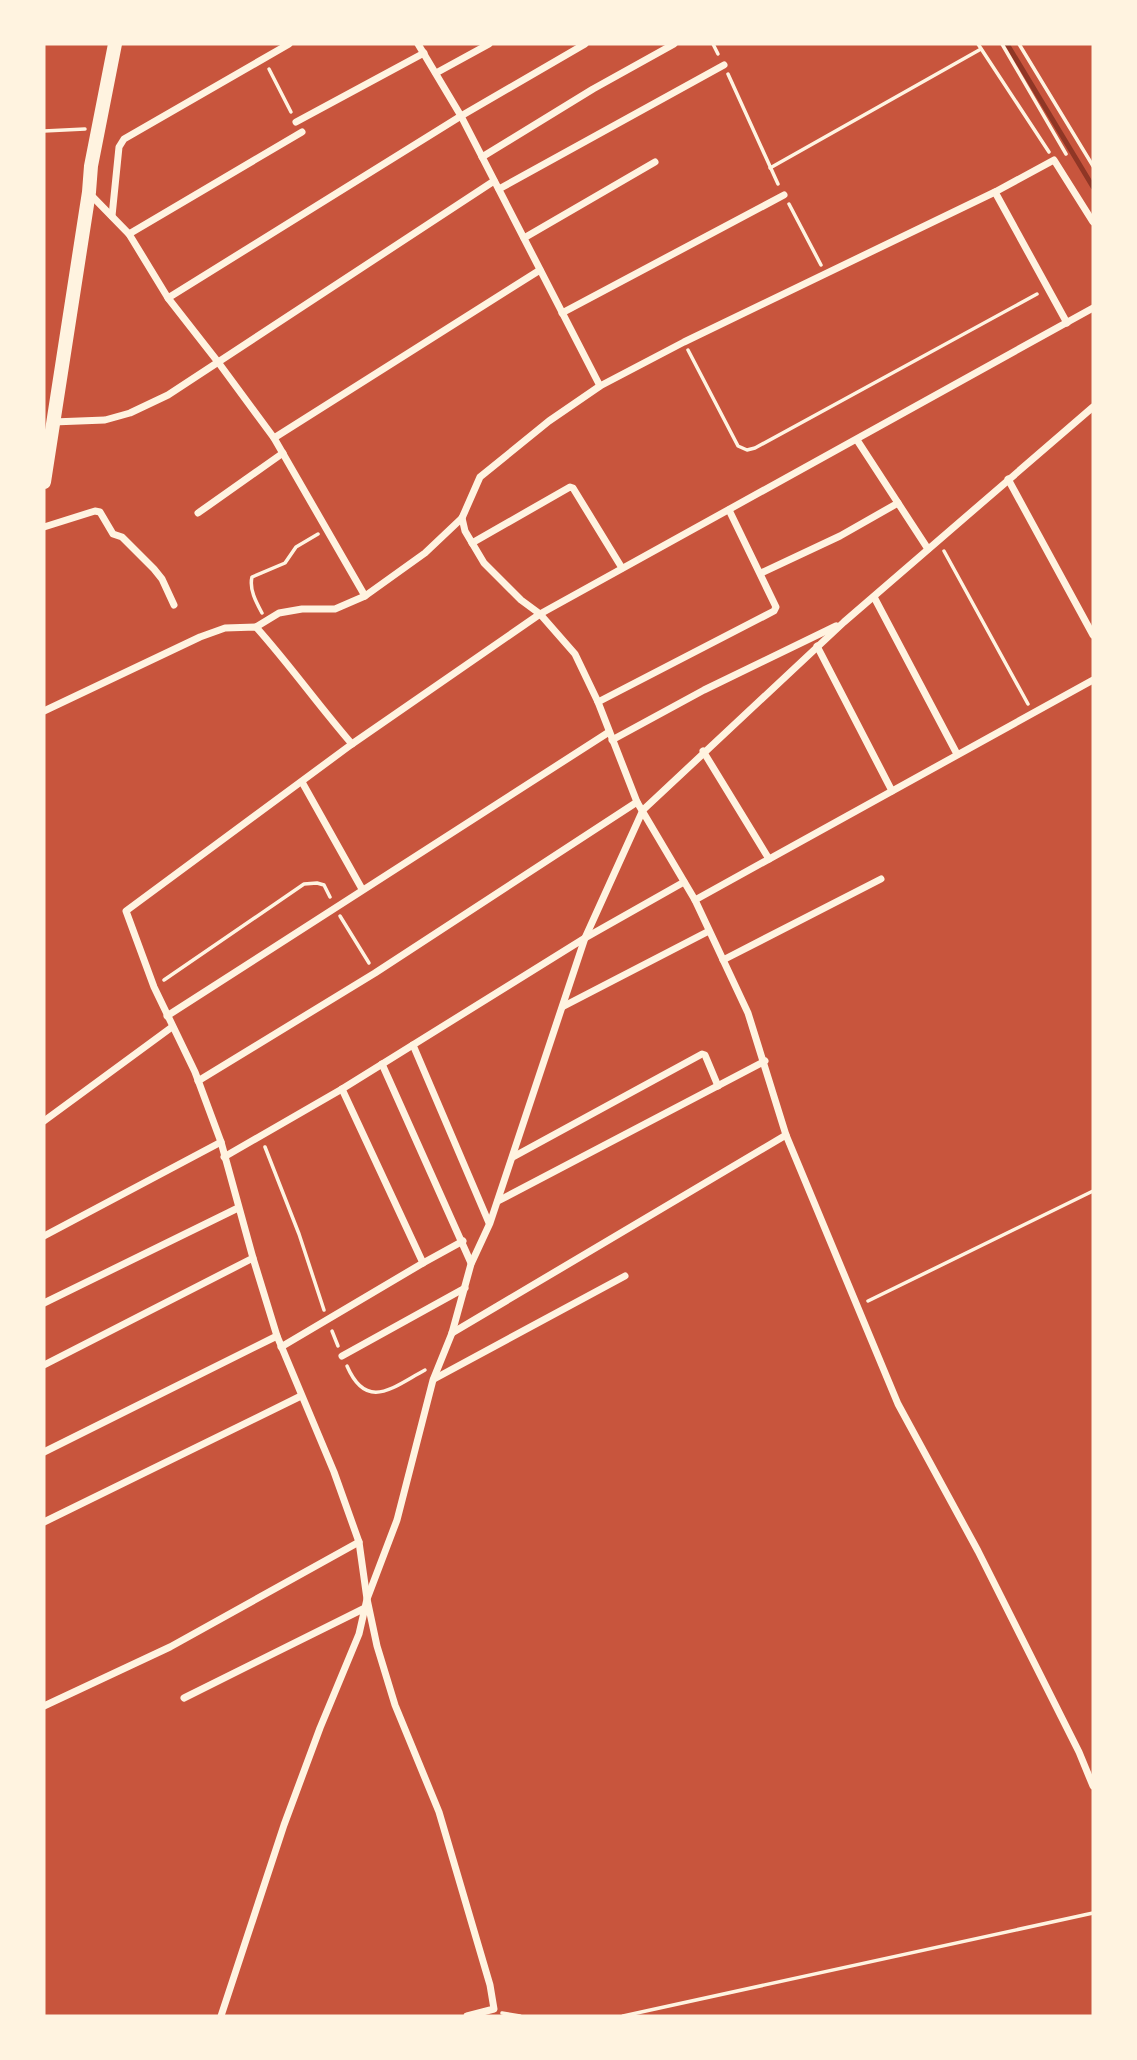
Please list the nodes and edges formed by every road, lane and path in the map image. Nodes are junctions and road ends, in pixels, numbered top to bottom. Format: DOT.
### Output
graph roads {
  1 [pos="115,44"];
  2 [pos="289,44"];
  3 [pos="418,44"];
  4 [pos="489,44"];
  5 [pos="585,44"];
  6 [pos="674,44"];
  7 [pos="712,44"];
  8 [pos="1002,44"];
  9 [pos="1019,44"];
  10 [pos="980,46"];
  11 [pos="424,53"];
  12 [pos="265,60"];
  13 [pos="724,65"];
  14 [pos="436,73"];
  15 [pos="461,116"];
  16 [pos="296,122"];
  17 [pos="97,129"];
  18 [pos="44,131"];
  19 [pos="302,132"];
  20 [pos="482,158"];
  21 [pos="1054,160"];
  22 [pos="655,162"];
  23 [pos="1072,164"];
  24 [pos="1093,166"];
  25 [pos="770,169"];
  26 [pos="494,181"];
  27 [pos="499,189"];
  28 [pos="89,192"];
  29 [pos="995,192"];
  30 [pos="784,195"];
  31 [pos="112,216"];
  32 [pos="1093,222"];
  33 [pos="129,234"];
  34 [pos="524,238"];
  35 [pos="540,270"];
  36 [pos="825,272"];
  37 [pos="1049,288"];
  38 [pos="168,298"];
  39 [pos="1093,308"];
  40 [pos="562,313"];
  41 [pos="1067,323"];
  42 [pos="684,342"];
  43 [pos="219,362"];
  44 [pos="600,386"];
  45 [pos="1093,407"];
  46 [pos="52,422"];
  47 [pos="274,438"];
  48 [pos="857,440"];
  49 [pos="283,453"];
  50 [pos="1008,479"];
  51 [pos="44,482"];
  52 [pos="898,503"];
  53 [pos="729,510"];
  54 [pos="198,513"];
  55 [pos="462,518"];
  56 [pos="44,527"];
  57 [pos="325,530"];
  58 [pos="938,540"];
  59 [pos="472,543"];
  60 [pos="928,549"];
  61 [pos="622,568"];
  62 [pos="761,573"];
  63 [pos="365,596"];
  64 [pos="874,597"];
  65 [pos="174,605"];
  66 [pos="540,614"];
  67 [pos="1090,619"];
  68 [pos="266,621"];
  69 [pos="844,622"];
  70 [pos="256,627"];
  71 [pos="1093,635"];
  72 [pos="817,646"];
  73 [pos="1093,680"];
  74 [pos="598,702"];
  75 [pos="44,711"];
  76 [pos="1033,713"];
  77 [pos="610,736"];
  78 [pos="352,744"];
  79 [pos="704,751"];
  80 [pos="957,754"];
  81 [pos="302,782"];
  82 [pos="892,791"];
  83 [pos="637,802"];
  84 [pos="643,810"];
  85 [pos="769,859"];
  86 [pos="881,879"];
  87 [pos="684,882"];
  88 [pos="362,889"];
  89 [pos="695,900"];
  90 [pos="335,908"];
  91 [pos="709,931"];
  92 [pos="585,938"];
  93 [pos="723,960"];
  94 [pos="375,973"];
  95 [pos="154,987"];
  96 [pos="564,1006"];
  97 [pos="167,1016"];
  98 [pos="172,1027"];
  99 [pos="413,1045"];
  100 [pos="765,1061"];
  101 [pos="382,1064"];
  102 [pos="198,1081"];
  103 [pos="718,1086"];
  104 [pos="342,1089"];
  105 [pos="44,1121"];
  106 [pos="260,1135"];
  107 [pos="786,1135"];
  108 [pos="221,1142"];
  109 [pos="224,1157"];
  110 [pos="512,1157"];
  111 [pos="1093,1191"];
  112 [pos="497,1201"];
  113 [pos="238,1208"];
  114 [pos="490,1223"];
  115 [pos="44,1237"];
  116 [pos="463,1241"];
  117 [pos="253,1258"];
  118 [pos="423,1263"];
  119 [pos="471,1264"];
  120 [pos="625,1276"];
  121 [pos="465,1288"];
  122 [pos="44,1303"];
  123 [pos="857,1307"];
  124 [pos="327,1320"];
  125 [pos="452,1333"];
  126 [pos="277,1336"];
  127 [pos="281,1347"];
  128 [pos="342,1356"];
  129 [pos="441,1362"];
  130 [pos="44,1365"];
  131 [pos="433,1380"];
  132 [pos="301,1396"];
  133 [pos="44,1452"];
  134 [pos="44,1522"];
  135 [pos="359,1542"];
  136 [pos="367,1599"];
  137 [pos="365,1608"];
  138 [pos="184,1698"];
  139 [pos="44,1706"];
  140 [pos="1093,1786"];
  141 [pos="1093,1913"];
  142 [pos="221,2016"];
  143 [pos="467,2016"];
  144 [pos="623,2016"];
  1 -- 17 [label="main road"];
  2 -- 12 [label="street"];
  3 -- 11 [label="street"];
  4 -- 14 [label="street"];
  5 -- 15 [label="street"];
  6 -- 20 [label="street"];
  7 -- 13 [label="path"];
  8 -- 23 [label="path"];
  9 -- 24 [label="path"];
  10 -- 21 [label="path"];
  10 -- 25 [label="path"];
  11 -- 14 [label="street"];
  11 -- 16 [label="street"];
  12 -- 16 [label="path"];
  12 -- 31 [label="street"];
  13 -- 25 [label="path"];
  13 -- 27 [label="street"];
  14 -- 15 [label="street"];
  15 -- 20 [label="street"];
  15 -- 38 [label="street"];
  17 -- 18 [label="path"];
  17 -- 28 [label="main road"];
  19 -- 33 [label="street"];
  20 -- 26 [label="street"];
  21 -- 29 [label="street"];
  21 -- 32 [label="street"];
  22 -- 34 [label="street"];
  25 -- 30 [label="path"];
  26 -- 27 [label="street"];
  26 -- 43 [label="street"];
  27 -- 34 [label="street"];
  28 -- 31 [label="street"];
  28 -- 46 [label="main road"];
  29 -- 36 [label="street"];
  29 -- 37 [label="street"];
  30 -- 36 [label="path"];
  30 -- 40 [label="street"];
  31 -- 33 [label="street"];
  33 -- 38 [label="street"];
  34 -- 35 [label="street"];
  35 -- 40 [label="street"];
  35 -- 47 [label="street"];
  36 -- 42 [label="street"];
  37 -- 41 [label="street"];
  37 -- 42 [label="path"];
  38 -- 43 [label="street"];
  39 -- 41 [label="street"];
  40 -- 44 [label="street"];
  41 -- 48 [label="street"];
  42 -- 44 [label="street"];
  43 -- 46 [label="street"];
  43 -- 47 [label="street"];
  44 -- 55 [label="street"];
  45 -- 50 [label="street"];
  46 -- 51 [label="main road"];
  47 -- 49 [label="street"];
  48 -- 52 [label="street"];
  48 -- 53 [label="street"];
  49 -- 54 [label="street"];
  49 -- 57 [label="street"];
  50 -- 58 [label="street"];
  50 -- 67 [label="street"];
  52 -- 60 [label="street"];
  52 -- 62 [label="street"];
  53 -- 61 [label="street"];
  53 -- 62 [label="street"];
  55 -- 59 [label="street"];
  55 -- 63 [label="street"];
  56 -- 65 [label="street"];
  57 -- 63 [label="street"];
  57 -- 68 [label="path"];
  58 -- 60 [label="street"];
  58 -- 76 [label="path"];
  59 -- 61 [label="street"];
  59 -- 66 [label="street"];
  60 -- 64 [label="street"];
  61 -- 66 [label="street"];
  62 -- 74 [label="street"];
  63 -- 68 [label="street"];
  64 -- 69 [label="street"];
  64 -- 80 [label="street"];
  66 -- 74 [label="street"];
  66 -- 78 [label="street"];
  67 -- 71 [label="street"];
  68 -- 70 [label="street"];
  69 -- 72 [label="street"];
  69 -- 77 [label="street"];
  70 -- 75 [label="street"];
  70 -- 78 [label="street"];
  72 -- 79 [label="street"];
  72 -- 82 [label="street"];
  73 -- 76 [label="street"];
  74 -- 77 [label="street"];
  76 -- 80 [label="street"];
  77 -- 83 [label="street"];
  77 -- 88 [label="street"];
  78 -- 81 [label="street"];
  79 -- 84 [label="street"];
  79 -- 85 [label="street"];
  80 -- 82 [label="street"];
  81 -- 88 [label="street"];
  81 -- 95 [label="street"];
  82 -- 85 [label="street"];
  83 -- 84 [label="street"];
  83 -- 94 [label="street"];
  84 -- 87 [label="street"];
  84 -- 92 [label="street"];
  85 -- 89 [label="street"];
  86 -- 93 [label="street"];
  87 -- 89 [label="street"];
  87 -- 92 [label="street"];
  88 -- 90 [label="street"];
  89 -- 91 [label="street"];
  90 -- 94 [label="path"];
  90 -- 95 [label="path"];
  90 -- 97 [label="street"];
  91 -- 93 [label="street"];
  91 -- 96 [label="street"];
  92 -- 96 [label="street"];
  92 -- 99 [label="street"];
  93 -- 100 [label="street"];
  94 -- 102 [label="street"];
  95 -- 97 [label="street"];
  96 -- 110 [label="street"];
  97 -- 98 [label="street"];
  98 -- 102 [label="street"];
  98 -- 105 [label="street"];
  99 -- 101 [label="street"];
  99 -- 114 [label="street"];
  100 -- 103 [label="street"];
  100 -- 107 [label="street"];
  101 -- 104 [label="street"];
  101 -- 116 [label="street"];
  102 -- 108 [label="street"];
  103 -- 110 [label="street"];
  103 -- 112 [label="street"];
  104 -- 106 [label="street"];
  104 -- 118 [label="street"];
  106 -- 109 [label="street"];
  106 -- 124 [label="path"];
  107 -- 123 [label="street"];
  107 -- 125 [label="street"];
  108 -- 109 [label="street"];
  108 -- 115 [label="street"];
  109 -- 113 [label="street"];
  110 -- 112 [label="street"];
  111 -- 123 [label="path"];
  112 -- 114 [label="street"];
  113 -- 117 [label="street"];
  113 -- 122 [label="street"];
  114 -- 119 [label="street"];
  116 -- 118 [label="street"];
  116 -- 119 [label="street"];
  117 -- 126 [label="street"];
  117 -- 130 [label="street"];
  118 -- 124 [label="street"];
  119 -- 121 [label="street"];
  120 -- 131 [label="street"];
  121 -- 125 [label="street"];
  121 -- 128 [label="street"];
  123 -- 140 [label="street"];
  124 -- 127 [label="street"];
  124 -- 128 [label="path"];
  125 -- 129 [label="street"];
  126 -- 127 [label="street"];
  126 -- 133 [label="street"];
  127 -- 132 [label="street"];
  128 -- 129 [label="path"];
  129 -- 131 [label="street"];
  131 -- 136 [label="street"];
  132 -- 134 [label="street"];
  132 -- 135 [label="street"];
  135 -- 136 [label="street"];
  135 -- 139 [label="street"];
  136 -- 137 [label="street"];
  136 -- 143 [label="street"];
  137 -- 138 [label="street"];
  137 -- 142 [label="street"];
  141 -- 144 [label="path"];
}
